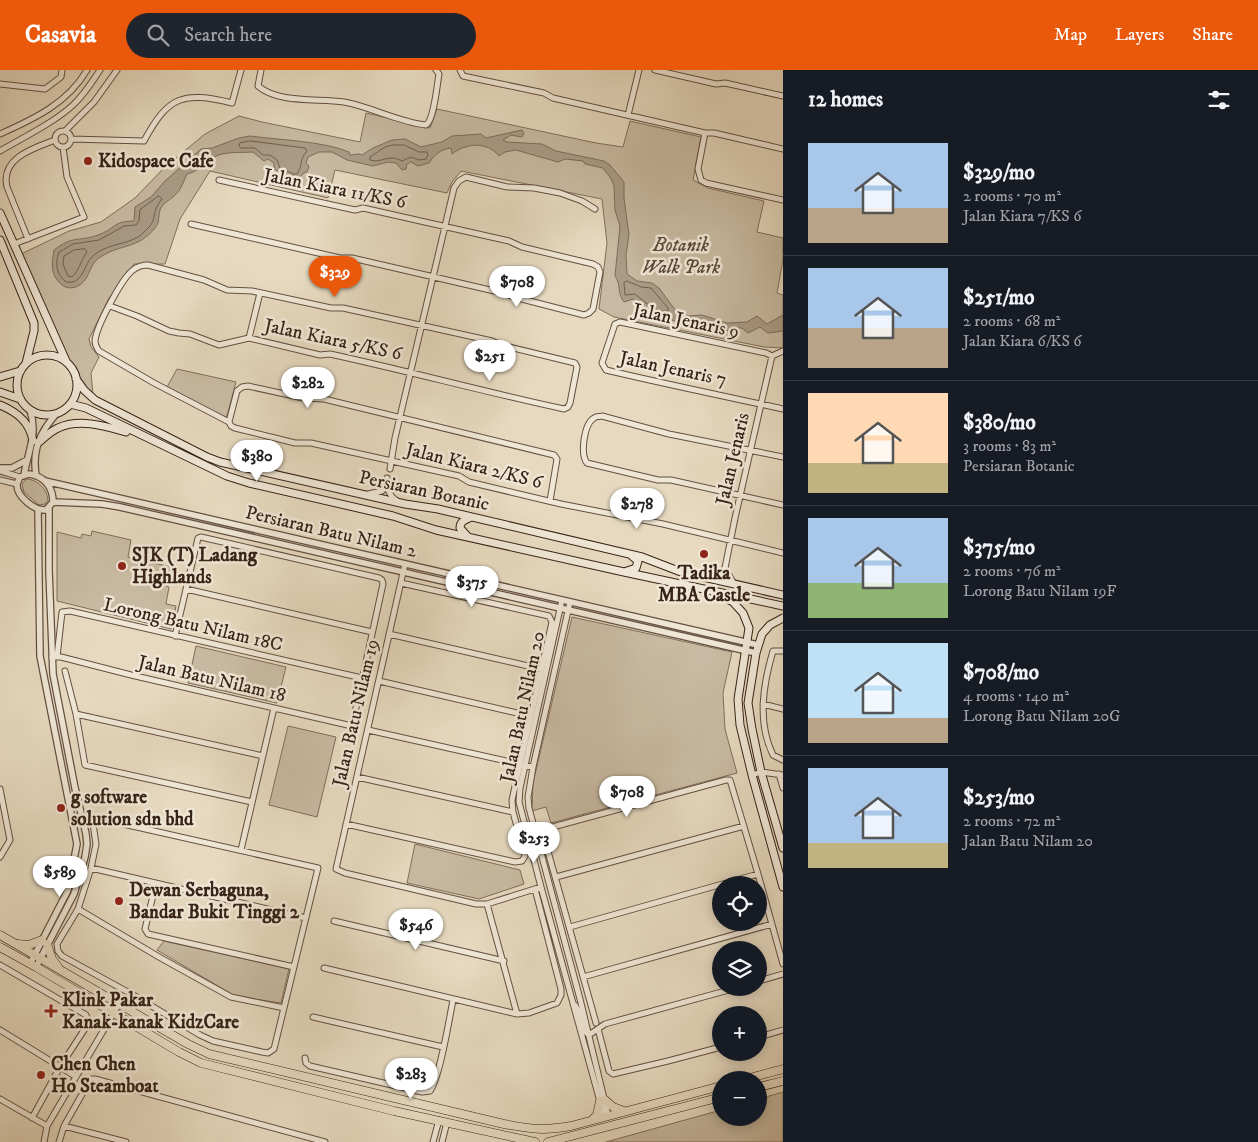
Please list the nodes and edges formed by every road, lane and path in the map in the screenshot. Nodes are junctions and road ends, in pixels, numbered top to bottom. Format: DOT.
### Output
graph roads {
  1 [pos="62,70"];
  2 [pos="88,70"];
  3 [pos="100,70"];
  4 [pos="117,70"];
  5 [pos="240,70"];
  6 [pos="261,70"];
  7 [pos="436,70"];
  8 [pos="460,70"];
  9 [pos="639,70"];
  10 [pos="655,70"];
  11 [pos="0,84"];
  12 [pos="783,96"];
  13 [pos="628,116"];
  14 [pos="65,131"];
  15 [pos="705,133"];
  16 [pos="0,134"];
  17 [pos="55,140"];
  18 [pos="71,140"];
  19 [pos="64,147"];
  20 [pos="783,149"];
  21 [pos="0,152"];
  22 [pos="218,180"];
  23 [pos="783,200"];
  24 [pos="595,209"];
  25 [pos="0,213"];
  26 [pos="190,224"];
  27 [pos="445,227"];
  28 [pos="28,239"];
  29 [pos="0,240"];
  30 [pos="14,244"];
  31 [pos="433,278"];
  32 [pos="260,293"];
  33 [pos="110,306"];
  34 [pos="422,325"];
  35 [pos="249,338"];
  36 [pos="608,344"];
  37 [pos="783,351"];
  38 [pos="772,356"];
  39 [pos="66,361"];
  40 [pos="26,362"];
  41 [pos="20,371"];
  42 [pos="411,372"];
  43 [pos="0,377"];
  44 [pos="76,379"];
  45 [pos="0,392"];
  46 [pos="20,399"];
  47 [pos="70,404"];
  48 [pos="761,404"];
  49 [pos="0,405"];
  50 [pos="564,409"];
  51 [pos="783,409"];
  52 [pos="30,410"];
  53 [pos="57,413"];
  54 [pos="400,417"];
  55 [pos="229,422"];
  56 [pos="143,436"];
  57 [pos="36,442"];
  58 [pos="751,450"];
  59 [pos="783,457"];
  60 [pos="26,460"];
  61 [pos="391,460"];
  62 [pos="390,469"];
  63 [pos="0,470"];
  64 [pos="36,475"];
  65 [pos="22,476"];
  66 [pos="387,478"];
  67 [pos="0,480"];
  68 [pos="45,481"];
  69 [pos="17,484"];
  70 [pos="386,486"];
  71 [pos="358,493"];
  72 [pos="740,496"];
  73 [pos="550,501"];
  74 [pos="53,502"];
  75 [pos="405,504"];
  76 [pos="783,505"];
  77 [pos="48,508"];
  78 [pos="38,510"];
  79 [pos="186,513"];
  80 [pos="471,517"];
  81 [pos="184,522"];
  82 [pos="468,537"];
  83 [pos="730,540"];
  84 [pos="783,553"];
  85 [pos="629,554"];
  86 [pos="405,564"];
  87 [pos="724,568"];
  88 [pos="624,572"];
  89 [pos="403,573"];
  90 [pos="709,578"];
  91 [pos="401,583"];
  92 [pos="734,584"];
  93 [pos="186,589"];
  94 [pos="715,592"];
  95 [pos="783,595"];
  96 [pos="562,600"];
  97 [pos="570,602"];
  98 [pos="783,606"];
  99 [pos="560,609"];
  100 [pos="568,611"];
  101 [pos="783,618"];
  102 [pos="372,632"];
  103 [pos="389,634"];
  104 [pos="175,636"];
  105 [pos="748,643"];
  106 [pos="758,645"];
  107 [pos="746,651"];
  108 [pos="783,651"];
  109 [pos="756,653"];
  110 [pos="54,659"];
  111 [pos="541,669"];
  112 [pos="65,671"];
  113 [pos="362,678"];
  114 [pos="379,681"];
  115 [pos="763,704"];
  116 [pos="274,708"];
  117 [pos="783,709"];
  118 [pos="76,714"];
  119 [pos="530,716"];
  120 [pos="368,730"];
  121 [pos="263,756"];
  122 [pos="783,760"];
  123 [pos="522,765"];
  124 [pos="533,767"];
  125 [pos="761,772"];
  126 [pos="752,775"];
  127 [pos="781,775"];
  128 [pos="357,777"];
  129 [pos="783,788"];
  130 [pos="0,789"];
  131 [pos="252,802"];
  132 [pos="513,812"];
  133 [pos="82,816"];
  134 [pos="92,817"];
  135 [pos="72,818"];
  136 [pos="346,824"];
  137 [pos="744,826"];
  138 [pos="542,830"];
  139 [pos="535,832"];
  140 [pos="527,834"];
  141 [pos="783,848"];
  142 [pos="241,850"];
  143 [pos="0,857"];
  144 [pos="91,868"];
  145 [pos="758,874"];
  146 [pos="556,877"];
  147 [pos="156,883"];
  148 [pos="783,887"];
  149 [pos="538,888"];
  150 [pos="487,904"];
  151 [pos="78,909"];
  152 [pos="559,917"];
  153 [pos="306,918"];
  154 [pos="334,921"];
  155 [pos="772,924"];
  156 [pos="570,927"];
  157 [pos="0,935"];
  158 [pos="555,936"];
  159 [pos="44,942"];
  160 [pos="15,944"];
  161 [pos="0,948"];
  162 [pos="38,956"];
  163 [pos="504,961"];
  164 [pos="783,964"];
  165 [pos="0,965"];
  166 [pos="33,965"];
  167 [pos="294,967"];
  168 [pos="60,968"];
  169 [pos="324,968"];
  170 [pos="783,974"];
  171 [pos="583,977"];
  172 [pos="767,979"];
  173 [pos="712,995"];
  174 [pos="454,1000"];
  175 [pos="573,1003"];
  176 [pos="118,1004"];
  177 [pos="284,1008"];
  178 [pos="112,1013"];
  179 [pos="517,1014"];
  180 [pos="314,1017"];
  181 [pos="586,1023"];
  182 [pos="597,1026"];
  183 [pos="0,1030"];
  184 [pos="783,1030"];
  185 [pos="589,1035"];
  186 [pos="767,1035"];
  187 [pos="443,1047"];
  188 [pos="712,1050"];
  189 [pos="305,1058"];
  190 [pos="60,1067"];
  191 [pos="783,1069"];
  192 [pos="767,1073"];
  193 [pos="75,1076"];
  194 [pos="783,1081"];
  195 [pos="767,1085"];
  196 [pos="712,1088"];
  197 [pos="388,1096"];
  198 [pos="0,1098"];
  199 [pos="712,1099"];
  200 [pos="602,1100"];
  201 [pos="624,1111"];
  202 [pos="607,1117"];
  203 [pos="32,1118"];
  204 [pos="631,1119"];
  205 [pos="443,1120"];
  206 [pos="592,1120"];
  207 [pos="504,1124"];
  208 [pos="47,1126"];
  209 [pos="64,1126"];
  210 [pos="586,1132"];
  211 [pos="44,1142"];
  212 [pos="59,1142"];
  213 [pos="126,1142"];
  214 [pos="325,1142"];
  215 [pos="433,1142"];
  216 [pos="442,1142"];
  217 [pos="536,1142"];
  218 [pos="548,1142"];
  1 -- 11 [label="street"];
  2 -- 16 [label="street"];
  3 -- 21 [label="street"];
  4 -- 14 [label="street"];
  5 -- 18 [label="street"];
  6 -- 7 [label="street"];
  8 -- 13 [label="street"];
  9 -- 13 [label="street"];
  10 -- 12 [label="street"];
  13 -- 15 [label="street"];
  14 -- 17 [label="street"];
  14 -- 18 [label="street"];
  15 -- 20 [label="street"];
  15 -- 23 [label="street"];
  17 -- 19 [label="street"];
  17 -- 28 [label="street"];
  18 -- 19 [label="street"];
  19 -- 28 [label="street"];
  22 -- 27 [label="street, Jalan Kiara 11/KS 6"];
  24 -- 27 [label="street"];
  25 -- 30 [label="main road"];
  26 -- 31 [label="street"];
  27 -- 31 [label="street"];
  27 -- 31 [label="street, Jalan Kiara 11/KS 6"];
  28 -- 30 [label="street"];
  29 -- 40 [label="main road"];
  30 -- 39 [label="main road"];
  31 -- 34 [label="street"];
  32 -- 33 [label="street, Jalan Kiara 2/KS 6"];
  32 -- 34 [label="street, Jalan Kiara 2/KS 6"];
  32 -- 35 [label="street"];
  33 -- 35 [label="street"];
  33 -- 55 [label="street, Jalan Kiara 2/KS 6"];
  34 -- 42 [label="street"];
  34 -- 50 [label="street, Jalan Kiara 2/KS 6"];
  35 -- 42 [label="street, Jalan Kiara 5/KS 6"];
  36 -- 38 [label="street, Jalan Jenaris 9"];
  36 -- 48 [label="street, Jalan Jenaris 7"];
  37 -- 38 [label="street"];
  38 -- 48 [label="street, Jalan Jenaris"];
  39 -- 40 [label="main road"];
  39 -- 44 [label="main road"];
  40 -- 41 [label="main road"];
  41 -- 43 [label="main road"];
  41 -- 46 [label="main road"];
  42 -- 50 [label="street, Jalan Kiara 5/KS 6"];
  42 -- 54 [label="street"];
  44 -- 47 [label="main road"];
  44 -- 71 [label="main road, Persiaran Botanic"];
  45 -- 46 [label="main road"];
  46 -- 52 [label="main road"];
  47 -- 53 [label="main road"];
  47 -- 56 [label="main road, Persiaran Botanic"];
  48 -- 51 [label="street, Jalan Jenaris 7"];
  48 -- 58 [label="street, Jalan Jenaris"];
  49 -- 57 [label="main road"];
  52 -- 53 [label="main road"];
  52 -- 57 [label="street"];
  53 -- 57 [label="street"];
  54 -- 55 [label="street"];
  54 -- 61 [label="street"];
  54 -- 73 [label="street"];
  55 -- 61 [label="street, Jalan Kiara 2/KS 6"];
  56 -- 57 [label="main road"];
  56 -- 82 [label="main road, Persiaran Botanic"];
  57 -- 60 [label="street"];
  57 -- 64 [label="street"];
  58 -- 59 [label="street"];
  58 -- 72 [label="street, Jalan Jenaris"];
  58 -- 72 [label="street"];
  60 -- 63 [label="street"];
  60 -- 65 [label="street"];
  61 -- 62 [label="street"];
  61 -- 73 [label="street, Jalan Kiara 2/KS 6"];
  63 -- 65 [label="street"];
  64 -- 65 [label="street"];
  64 -- 68 [label="street"];
  65 -- 69 [label="street"];
  66 -- 70 [label="street"];
  67 -- 69 [label="street"];
  68 -- 74 [label="street"];
  68 -- 79 [label="street, Persiaran Batu Nilam 2"];
  69 -- 78 [label="street"];
  70 -- 71 [label="street"];
  70 -- 75 [label="street"];
  71 -- 75 [label="main road, Persiaran Botanic"];
  72 -- 76 [label="street"];
  72 -- 83 [label="street, Jalan Jenaris"];
  73 -- 83 [label="street, Jalan Kiara 2/KS 6"];
  74 -- 77 [label="street"];
  74 -- 81 [label="street, Persiaran Batu Nilam 2"];
  75 -- 80 [label="main road, Persiaran Botanic"];
  77 -- 78 [label="street"];
  77 -- 110 [label="street"];
  78 -- 135 [label="street"];
  79 -- 81 [label="street"];
  79 -- 86 [label="street, Persiaran Batu Nilam 2"];
  80 -- 82 [label="main road"];
  80 -- 85 [label="main road, Persiaran Botanic"];
  81 -- 89 [label="street, Persiaran Batu Nilam 2"];
  82 -- 88 [label="main road, Persiaran Botanic"];
  83 -- 84 [label="street, Jalan Kiara 2/KS 6"];
  83 -- 87 [label="street, Jalan Jenaris"];
  85 -- 88 [label="main road"];
  85 -- 90 [label="main road, Persiaran Botanic"];
  86 -- 89 [label="street, Jalan Batu Nilam 19"];
  86 -- 96 [label="street, Persiaran Batu Nilam 2"];
  87 -- 90 [label="street"];
  87 -- 92 [label="street"];
  88 -- 94 [label="main road, Persiaran Botanic"];
  89 -- 91 [label="street, Jalan Batu Nilam 19"];
  89 -- 99 [label="street, Persiaran Batu Nilam 2"];
  90 -- 92 [label="main road, Persiaran Botanic"];
  91 -- 103 [label="street, Jalan Batu Nilam 19"];
  91 -- 111 [label="street"];
  92 -- 95 [label="main road, Persiaran Botanic"];
  93 -- 102 [label="street"];
  93 -- 102 [label="street"];
  93 -- 104 [label="street"];
  94 -- 98 [label="main road, Persiaran Botanic"];
  94 -- 105 [label="main road"];
  96 -- 97 [label="street, Persiaran Batu Nilam 2"];
  96 -- 99 [label="street, Jalan Batu Nilam 20"];
  97 -- 100 [label="street, Jalan Batu Nilam 20"];
  97 -- 105 [label="street, Persiaran Batu Nilam 2"];
  99 -- 100 [label="street, Persiaran Batu Nilam 2"];
  99 -- 123 [label="street, Jalan Batu Nilam 20"];
  100 -- 107 [label="street, Persiaran Batu Nilam 2"];
  100 -- 124 [label="street, Jalan Batu Nilam 20"];
  101 -- 106 [label="main road"];
  102 -- 113 [label="street"];
  103 -- 111 [label="street"];
  103 -- 114 [label="street, Jalan Batu Nilam 19"];
  104 -- 110 [label="street, Lorong Batu Nilam 18C"];
  104 -- 113 [label="street, Lorong Batu Nilam 18C"];
  105 -- 106 [label="street, Persiaran Batu Nilam 2"];
  105 -- 107 [label="main road"];
  106 -- 109 [label="main road"];
  107 -- 109 [label="street, Persiaran Batu Nilam 2"];
  107 -- 126 [label="main road"];
  108 -- 115 [label="street"];
  109 -- 125 [label="main road"];
  110 -- 116 [label="street, Jalan Batu Nilam 18"];
  110 -- 133 [label="street"];
  111 -- 119 [label="street"];
  112 -- 118 [label="street"];
  113 -- 116 [label="street, Jalan Batu Nilam 18"];
  114 -- 119 [label="street"];
  114 -- 120 [label="street, Jalan Batu Nilam 19"];
  115 -- 117 [label="street"];
  115 -- 122 [label="street"];
  116 -- 121 [label="street"];
  118 -- 121 [label="street"];
  118 -- 131 [label="street"];
  119 -- 123 [label="street"];
  120 -- 123 [label="street"];
  120 -- 128 [label="street, Jalan Batu Nilam 19"];
  121 -- 131 [label="street"];
  123 -- 124 [label="street"];
  123 -- 132 [label="street"];
  123 -- 140 [label="street, Jalan Batu Nilam 20"];
  124 -- 139 [label="street, Jalan Batu Nilam 20"];
  125 -- 126 [label="street"];
  125 -- 127 [label="street"];
  125 -- 141 [label="main road"];
  126 -- 148 [label="main road"];
  127 -- 129 [label="street"];
  128 -- 132 [label="street"];
  128 -- 136 [label="street, Jalan Batu Nilam 19"];
  130 -- 143 [label="street"];
  131 -- 142 [label="street"];
  132 -- 136 [label="street"];
  133 -- 134 [label="street"];
  133 -- 135 [label="street"];
  133 -- 159 [label="street"];
  134 -- 142 [label="street"];
  134 -- 144 [label="street"];
  135 -- 159 [label="street"];
  136 -- 150 [label="street, Jalan Batu Nilam 19"];
  137 -- 138 [label="street"];
  137 -- 145 [label="street"];
  137 -- 146 [label="street"];
  138 -- 139 [label="street"];
  138 -- 146 [label="street"];
  139 -- 140 [label="street"];
  139 -- 152 [label="street, Jalan Batu Nilam 20"];
  140 -- 149 [label="street, Jalan Batu Nilam 20"];
  142 -- 153 [label="street"];
  144 -- 147 [label="street"];
  144 -- 151 [label="street"];
  145 -- 155 [label="street"];
  145 -- 156 [label="street"];
  146 -- 156 [label="street"];
  147 -- 153 [label="street"];
  147 -- 167 [label="street"];
  149 -- 150 [label="street"];
  149 -- 158 [label="street, Jalan Batu Nilam 20"];
  149 -- 179 [label="street"];
  150 -- 163 [label="street"];
  151 -- 177 [label="street"];
  151 -- 177 [label="street"];
  152 -- 158 [label="street, Jalan Batu Nilam 20"];
  152 -- 181 [label="street, Jalan Batu Nilam 20"];
  153 -- 167 [label="street"];
  154 -- 163 [label="street"];
  155 -- 164 [label="street"];
  155 -- 171 [label="street"];
  156 -- 171 [label="street"];
  157 -- 160 [label="main road"];
  158 -- 175 [label="street, Jalan Batu Nilam 20"];
  159 -- 160 [label="main road"];
  159 -- 162 [label="street"];
  159 -- 168 [label="main road"];
  160 -- 162 [label="main road"];
  161 -- 166 [label="main road"];
  162 -- 166 [label="street"];
  162 -- 168 [label="main road"];
  163 -- 179 [label="street"];
  165 -- 190 [label="street"];
  166 -- 178 [label="main road"];
  167 -- 177 [label="street"];
  168 -- 176 [label="main road"];
  169 -- 174 [label="street"];
  170 -- 172 [label="street"];
  171 -- 182 [label="street"];
  173 -- 182 [label="street"];
  174 -- 179 [label="street"];
  174 -- 187 [label="street"];
  175 -- 185 [label="street"];
  175 -- 200 [label="street, Jalan Batu Nilam 20"];
  176 -- 178 [label="street"];
  176 -- 197 [label="main road"];
  178 -- 193 [label="street"];
  178 -- 205 [label="main road"];
  180 -- 187 [label="street"];
  181 -- 182 [label="street"];
  181 -- 185 [label="street, Jalan Batu Nilam 20"];
  182 -- 185 [label="street"];
  182 -- 188 [label="street"];
  183 -- 190 [label="street"];
  184 -- 186 [label="street"];
  185 -- 200 [label="street, Jalan Batu Nilam 20"];
  187 -- 189 [label="street"];
  190 -- 193 [label="street"];
  190 -- 203 [label="street"];
  191 -- 192 [label="main road"];
  193 -- 208 [label="street"];
  194 -- 195 [label="main road"];
  196 -- 201 [label="main road"];
  197 -- 205 [label="main road"];
  197 -- 207 [label="main road"];
  198 -- 203 [label="street"];
  199 -- 204 [label="main road"];
  200 -- 201 [label="main road"];
  200 -- 202 [label="street, Jalan Batu Nilam 20"];
  200 -- 206 [label="main road"];
  201 -- 202 [label="main road"];
  202 -- 204 [label="main road"];
  202 -- 206 [label="main road"];
  202 -- 210 [label="main road"];
  203 -- 208 [label="street"];
  204 -- 210 [label="main road"];
  205 -- 207 [label="main road"];
  205 -- 215 [label="street"];
  205 -- 216 [label="street"];
  205 -- 217 [label="main road"];
  206 -- 207 [label="main road"];
  208 -- 211 [label="street"];
  209 -- 212 [label="street"];
  209 -- 213 [label="street"];
  209 -- 214 [label="street"];
  210 -- 218 [label="main road"];
}
